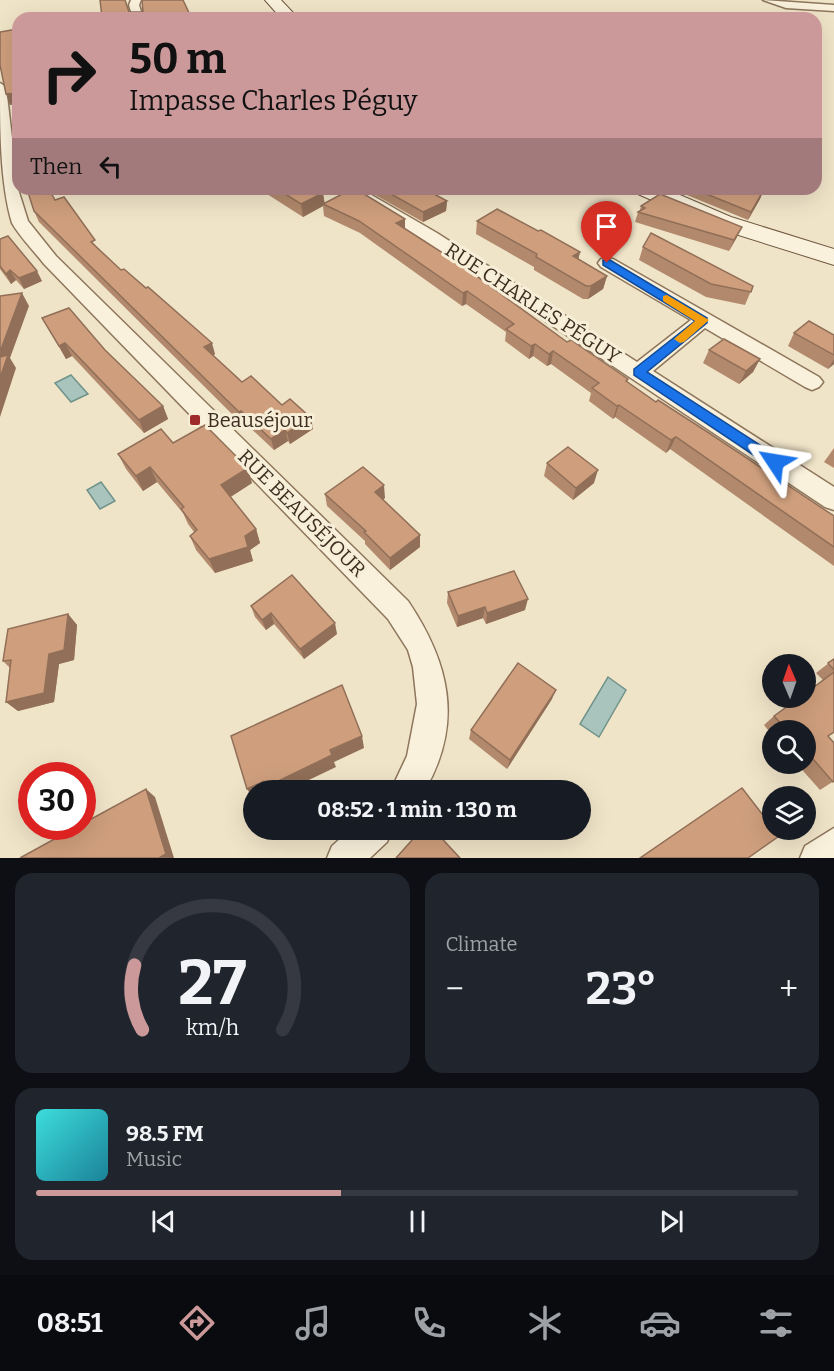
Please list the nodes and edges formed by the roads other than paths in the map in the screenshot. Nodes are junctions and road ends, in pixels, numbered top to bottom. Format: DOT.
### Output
graph roads {
  1 [pos="273,0"];
  2 [pos="768,0"];
  3 [pos="834,8"];
  4 [pos="284,12"];
  5 [pos="0,87"];
  6 [pos="2,121"];
  7 [pos="12,195"];
  8 [pos="12,195"];
  9 [pos="360,195"];
  10 [pos="660,195"];
  11 [pos="834,257"];
  12 [pos="607,263"];
  13 [pos="703,320"];
  14 [pos="638,372"];
  15 [pos="812,382"];
  16 [pos="834,500"];
  17 [pos="414,780"];
  18 [pos="364,840"];
  19 [pos="834,845"];
  20 [pos="344,858"];
  21 [pos="817,858"];
  1 -- 4 [label="street"];
  2 -- 3 [label="street"];
  5 -- 6 [label="street, RUE BEAUSÉJOUR"];
  6 -- 8 [label="street, RUE BEAUSÉJOUR"];
  7 -- 17 [label="street, RUE BEAUSÉJOUR"];
  9 -- 14 [label="street, RUE CHARLES PÉGUY"];
  10 -- 11 [label="street"];
  12 -- 13 [label="street"];
  13 -- 14 [label="street"];
  13 -- 15 [label="street"];
  14 -- 16 [label="street, RUE CHARLES PÉGUY"];
  18 -- 20 [label="street"];
  19 -- 21 [label="street"];
}
